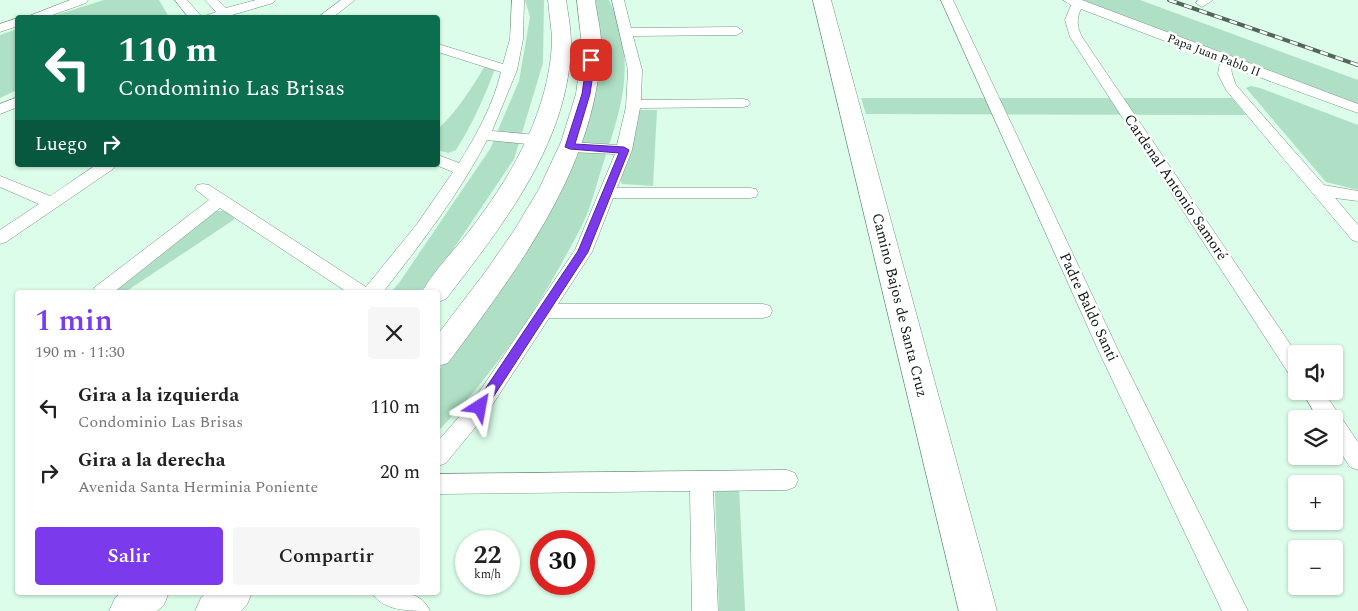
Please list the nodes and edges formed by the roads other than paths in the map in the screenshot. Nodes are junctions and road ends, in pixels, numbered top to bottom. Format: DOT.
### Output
graph roads {
  1 [pos="82,0"];
  2 [pos="181,0"];
  3 [pos="211,0"];
  4 [pos="269,0"];
  5 [pos="349,0"];
  6 [pos="518,0"];
  7 [pos="557,0"];
  8 [pos="586,0"];
  9 [pos="618,0"];
  10 [pos="822,0"];
  11 [pos="946,0"];
  12 [pos="1074,2"];
  13 [pos="224,12"];
  14 [pos="39,15"];
  15 [pos="194,15"];
  16 [pos="216,15"];
  17 [pos="327,15"];
  18 [pos="15,23"];
  19 [pos="0,28"];
  20 [pos="736,31"];
  21 [pos="626,32"];
  22 [pos="440,49"];
  23 [pos="1228,60"];
  24 [pos="510,70"];
  25 [pos="15,102"];
  26 [pos="743,103"];
  27 [pos="633,104"];
  28 [pos="1358,109"];
  29 [pos="0,110"];
  30 [pos="483,135"];
  31 [pos="537,140"];
  32 [pos="570,147"];
  33 [pos="624,150"];
  34 [pos="440,161"];
  35 [pos="104,167"];
  36 [pos="463,171"];
  37 [pos="0,181"];
  38 [pos="203,189"];
  39 [pos="1319,190"];
  40 [pos="607,193"];
  41 [pos="750,193"];
  42 [pos="1358,196"];
  43 [pos="220,200"];
  44 [pos="52,203"];
  45 [pos="487,225"];
  46 [pos="523,234"];
  47 [pos="1358,236"];
  48 [pos="0,238"];
  49 [pos="105,290"];
  50 [pos="357,290"];
  51 [pos="375,290"];
  52 [pos="438,290"];
  53 [pos="544,311"];
  54 [pos="763,311"];
  55 [pos="440,352"];
  56 [pos="1288,356"];
  57 [pos="1343,438"];
  58 [pos="440,454"];
  59 [pos="1358,460"];
  60 [pos="787,480"];
  61 [pos="701,481"];
  62 [pos="440,484"];
  63 [pos="147,595"];
  64 [pos="231,595"];
  65 [pos="389,595"];
  66 [pos="128,611"];
  67 [pos="214,611"];
  68 [pos="417,611"];
  69 [pos="705,611"];
  70 [pos="978,611"];
  71 [pos="1235,611"];
  1 -- 14 [label="street"];
  2 -- 15 [label="street"];
  3 -- 13 [label="street"];
  4 -- 13 [label="street"];
  5 -- 17 [label="street"];
  6 -- 24 [label="street"];
  7 -- 31 [label="street"];
  8 -- 32 [label="street"];
  9 -- 21 [label="street"];
  10 -- 70 [label="street, Camino Bajos de Santa Cruz"];
  11 -- 71 [label="street, Padre Baldo Santi"];
  12 -- 23 [label="street, Papa Juan Pablo II"];
  12 -- 56 [label="street, Cardenal Antonio Samoré"];
  13 -- 16 [label="street"];
  18 -- 19 [label="street"];
  20 -- 21 [label="street"];
  21 -- 27 [label="street"];
  22 -- 24 [label="street"];
  23 -- 28 [label="street, Papa Juan Pablo II"];
  23 -- 39 [label="street"];
  24 -- 30 [label="street"];
  25 -- 29 [label="street"];
  26 -- 27 [label="street"];
  27 -- 33 [label="street"];
  30 -- 31 [label="street"];
  30 -- 36 [label="street"];
  31 -- 45 [label="street"];
  32 -- 33 [label="street"];
  32 -- 46 [label="street"];
  33 -- 40 [label="street"];
  34 -- 36 [label="street"];
  35 -- 44 [label="street"];
  36 -- 51 [label="street"];
  37 -- 44 [label="street"];
  38 -- 43 [label="street"];
  39 -- 42 [label="street"];
  39 -- 47 [label="street"];
  40 -- 41 [label="street"];
  40 -- 53 [label="street"];
  43 -- 49 [label="street"];
  43 -- 50 [label="street"];
  44 -- 48 [label="street"];
  45 -- 46 [label="street"];
  45 -- 52 [label="street"];
  46 -- 55 [label="street"];
  53 -- 54 [label="street"];
  53 -- 58 [label="street"];
  57 -- 59 [label="street"];
  60 -- 61 [label="street"];
  61 -- 62 [label="street"];
  61 -- 69 [label="street"];
  63 -- 66 [label="street"];
  64 -- 67 [label="street"];
  65 -- 68 [label="street"];
}
